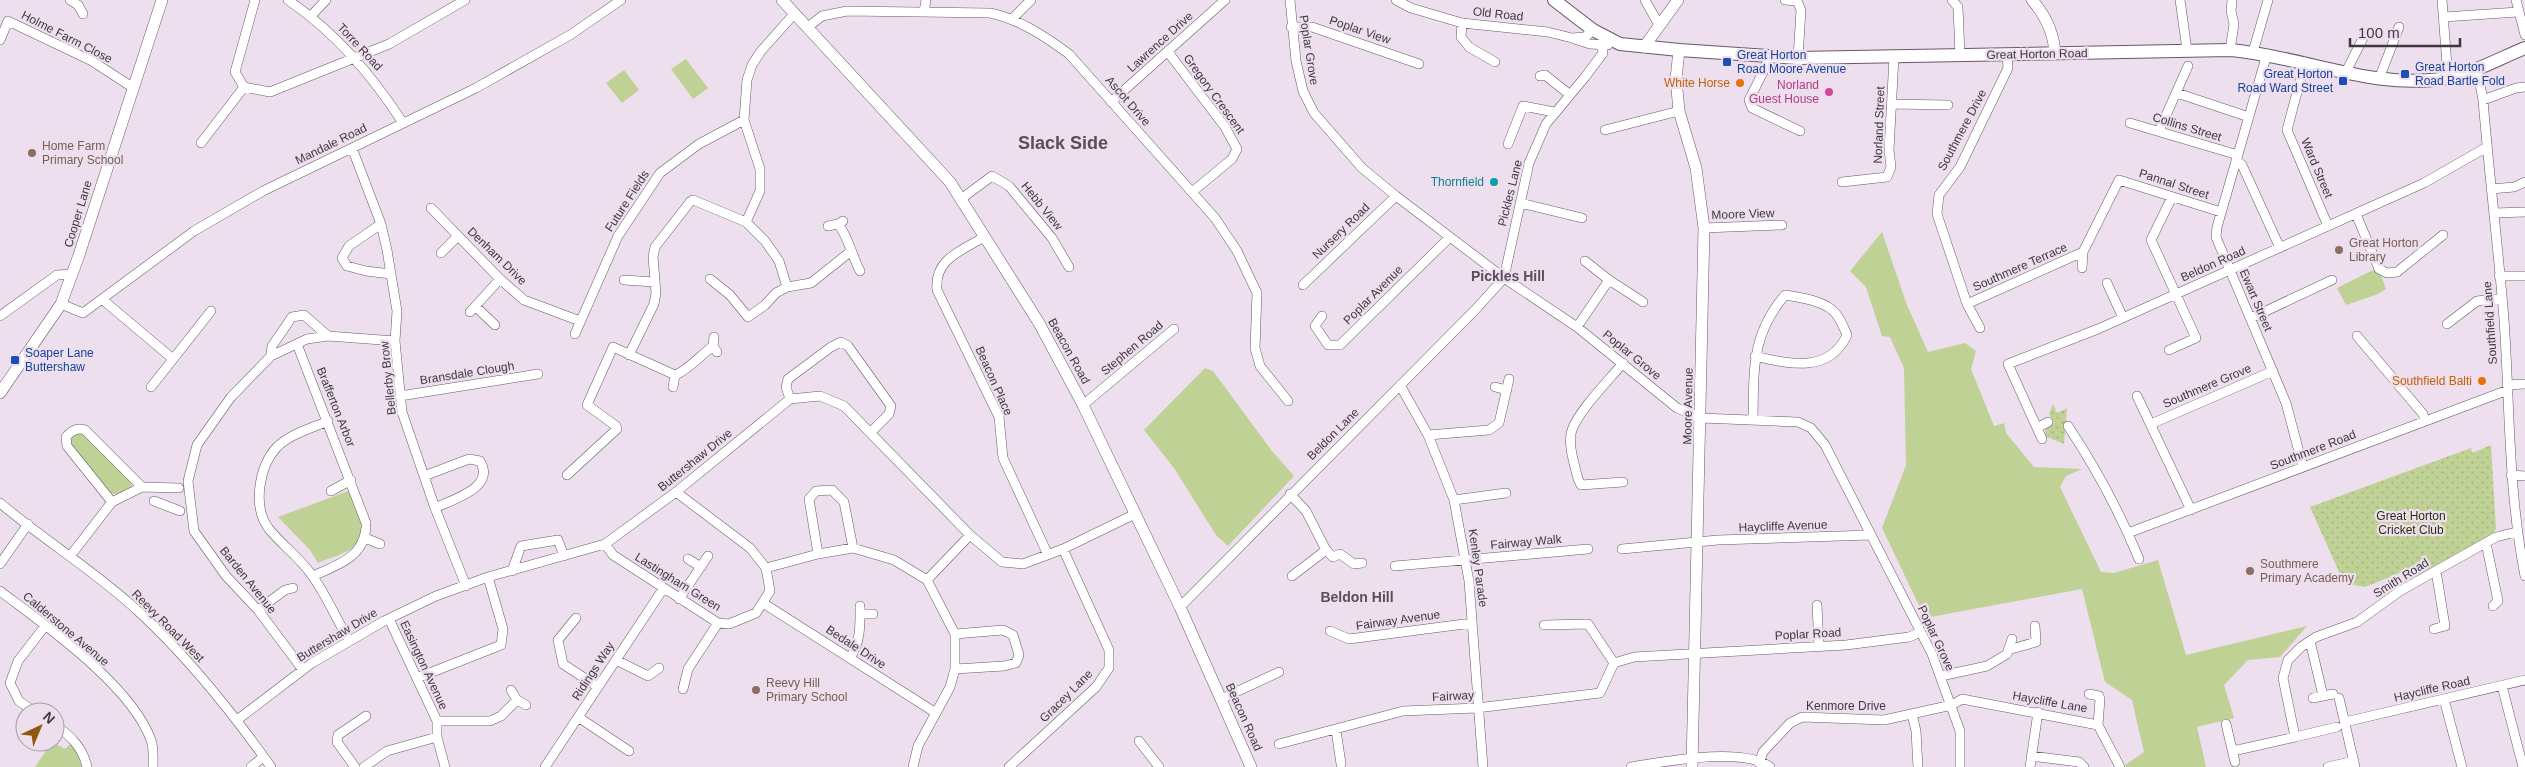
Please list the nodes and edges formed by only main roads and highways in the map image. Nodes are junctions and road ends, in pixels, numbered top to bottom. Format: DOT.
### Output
graph roads {
  1 [pos="162,0"];
  2 [pos="782,0"];
  3 [pos="1555,0"];
  4 [pos="1678,0"];
  5 [pos="2032,0"];
  6 [pos="1644,47"];
  7 [pos="2525,48"];
  8 [pos="1678,50"];
  9 [pos="2055,54"];
  10 [pos="0,393"];
  11 [pos="1692,763"];
  12 [pos="1251,767"];
  1 -- 10 [label="main road, Cooper Lane"];
  2 -- 12 [label="main road, Beacon Road"];
  3 -- 6 [label="main road, Great Horton Road"];
  4 -- 6 [label="main road"];
  5 -- 9 [label="main road"];
  6 -- 8 [label="main road, Great Horton Road"];
  7 -- 9 [label="main road, Great Horton Road"];
  8 -- 9 [label="main road, Great Horton Road"];
  8 -- 11 [label="main road, Moore Avenue"];
}
